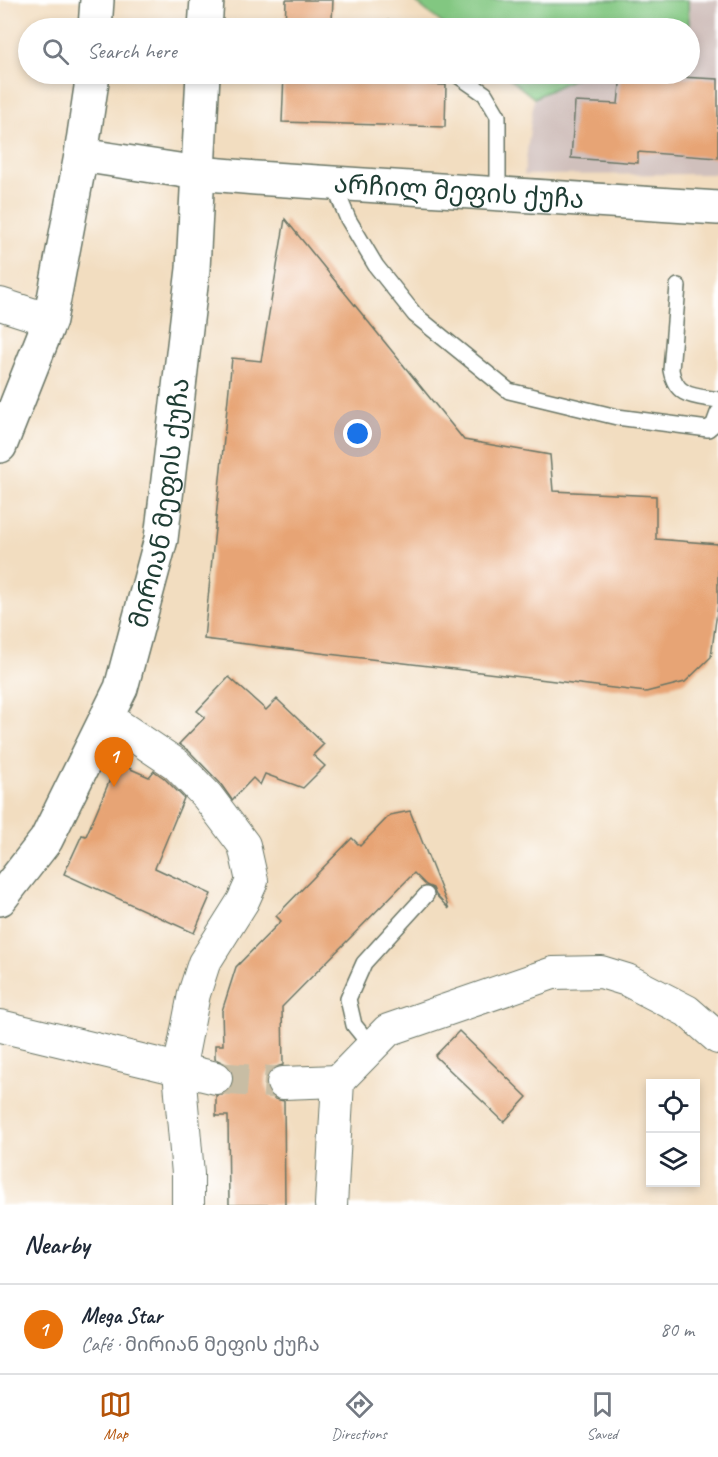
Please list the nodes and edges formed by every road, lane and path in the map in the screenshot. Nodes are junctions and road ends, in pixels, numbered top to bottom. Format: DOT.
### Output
graph roads {
  1 [pos="97,0"];
  2 [pos="207,0"];
  3 [pos="96,18"];
  4 [pos="206,18"];
  5 [pos="92,84"];
  6 [pos="202,84"];
  7 [pos="470,84"];
  8 [pos="81,155"];
  9 [pos="198,173"];
  10 [pos="333,183"];
  11 [pos="498,195"];
  12 [pos="718,208"];
  13 [pos="678,286"];
  14 [pos="0,304"];
  15 [pos="50,320"];
  16 [pos="718,400"];
  17 [pos="718,413"];
  18 [pos="0,446"];
  19 [pos="106,717"];
  20 [pos="426,895"];
  21 [pos="0,899"];
  22 [pos="0,1026"];
  23 [pos="718,1038"];
  24 [pos="371,1046"];
  25 [pos="179,1071"];
  26 [pos="216,1078"];
  27 [pos="338,1081"];
  28 [pos="283,1083"];
  29 [pos="188,1205"];
  30 [pos="331,1205"];
  1 -- 3 [label="street"];
  2 -- 4 [label="street"];
  5 -- 8 [label="street"];
  6 -- 9 [label="street, მირიან მეფის ქუჩა"];
  7 -- 11 [label="lane"];
  8 -- 9 [label="street, არჩილ მეფის ქუჩა"];
  8 -- 15 [label="street"];
  9 -- 10 [label="street, არჩილ მეფის ქუჩა"];
  9 -- 19 [label="street, მირიან მეფის ქუჩა"];
  10 -- 11 [label="street, არჩილ მეფის ქუჩა"];
  10 -- 17 [label="lane"];
  11 -- 12 [label="street, არჩილ მეფის ქუჩა"];
  13 -- 16 [label="lane"];
  14 -- 15 [label="street"];
  15 -- 18 [label="street"];
  19 -- 21 [label="street, მირიან მეფის ქუჩა"];
  19 -- 25 [label="street"];
  20 -- 24 [label="lane"];
  22 -- 25 [label="street"];
  23 -- 24 [label="street"];
  24 -- 27 [label="street"];
  25 -- 26 [label="street"];
  25 -- 29 [label="street"];
  27 -- 28 [label="street"];
  27 -- 30 [label="street"];
}
